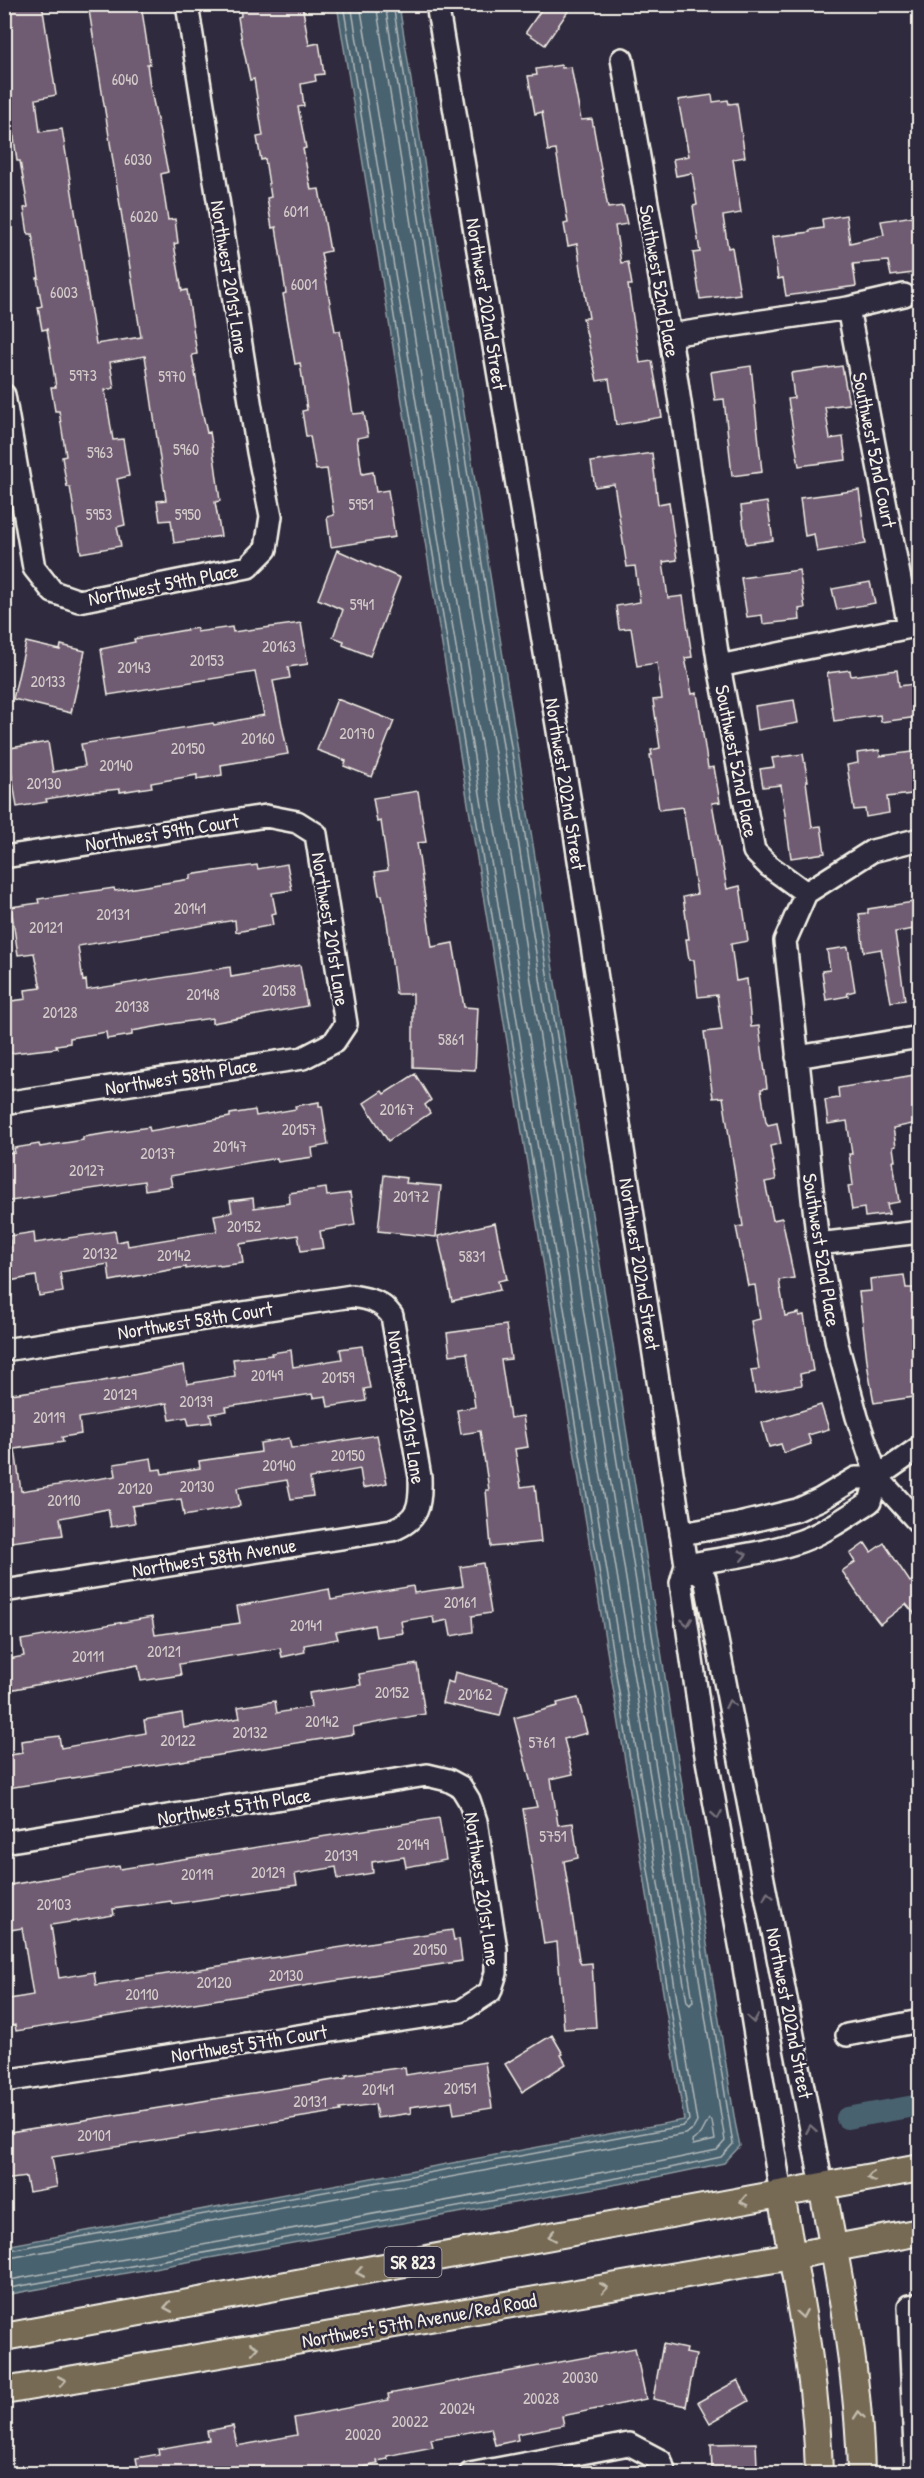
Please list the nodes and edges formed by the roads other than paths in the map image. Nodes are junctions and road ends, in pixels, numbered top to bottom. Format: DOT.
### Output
graph roads {
  1 [pos="187,4"];
  2 [pos="437,4"];
  3 [pos="622,59"];
  4 [pos="904,295"];
  5 [pos="848,308"];
  6 [pos="670,335"];
  7 [pos="4,394"];
  8 [pos="266,549"];
  9 [pos="914,626"];
  10 [pos="719,666"];
  11 [pos="316,834"];
  12 [pos="920,839"];
  13 [pos="4,857"];
  14 [pos="806,892"];
  15 [pos="346,1024"];
  16 [pos="920,1037"];
  17 [pos="797,1056"];
  18 [pos="4,1103"];
  19 [pos="920,1232"];
  20 [pos="818,1244"];
  21 [pos="384,1305"];
  22 [pos="4,1350"];
  23 [pos="920,1447"];
  24 [pos="877,1477"];
  25 [pos="821,1499"];
  26 [pos="416,1512"];
  27 [pos="775,1515"];
  28 [pos="835,1524"];
  29 [pos="920,1524"];
  30 [pos="681,1534"];
  31 [pos="782,1546"];
  32 [pos="686,1565"];
  33 [pos="4,1591"];
  34 [pos="461,1787"];
  35 [pos="4,1842"];
  36 [pos="490,1992"];
  37 [pos="920,2021"];
  38 [pos="847,2035"];
  39 [pos="4,2081"];
  40 [pos="920,2168"];
  41 [pos="822,2186"];
  42 [pos="781,2194"];
  43 [pos="920,2232"];
  44 [pos="834,2249"];
  45 [pos="792,2256"];
  46 [pos="914,2305"];
  47 [pos="4,2337"];
  48 [pos="4,2391"];
  49 [pos="663,2467"];
  50 [pos="470,2474"];
  51 [pos="819,2474"];
  52 [pos="861,2474"];
  53 [pos="916,2474"];
  1 -- 8 [label="street, Northwest 201st Lane"];
  2 -- 30 [label="street, Northwest 202nd Street"];
  3 -- 6 [label="street, Southwest 52nd Place"];
  4 -- 5 [label="street"];
  5 -- 6 [label="street"];
  5 -- 9 [label="street, Southwest 52nd Court"];
  6 -- 10 [label="street, Southwest 52nd Place"];
  7 -- 8 [label="street, Northwest 59th Place"];
  9 -- 10 [label="street"];
  10 -- 14 [label="street, Southwest 52nd Place"];
  11 -- 13 [label="street, Northwest 59th Court"];
  11 -- 15 [label="street, Northwest 201st Lane"];
  12 -- 14 [label="street"];
  14 -- 17 [label="street, Southwest 52nd Place"];
  15 -- 18 [label="street, Northwest 58th Place"];
  16 -- 17 [label="street"];
  17 -- 20 [label="street, Southwest 52nd Place"];
  19 -- 20 [label="street"];
  20 -- 24 [label="street, Southwest 52nd Place"];
  21 -- 22 [label="street, Northwest 58th Court"];
  21 -- 26 [label="street, Northwest 201st Lane"];
  23 -- 24 [label="street"];
  24 -- 25 [label="street"];
  24 -- 28 [label="street"];
  24 -- 29 [label="street, Southwest 52nd Place"];
  25 -- 27 [label="street"];
  25 -- 28 [label="street"];
  26 -- 33 [label="street, Northwest 58th Avenue"];
  27 -- 30 [label="street"];
  27 -- 31 [label="street"];
  28 -- 31 [label="street"];
  30 -- 32 [label="street, Northwest 202nd Street"];
  32 -- 31 [label="street, one-way"];
  41 -- 32 [label="street, Northwest 202nd Street, one-way"];
  32 -- 42 [label="street, Northwest 202nd Street, one-way"];
  34 -- 35 [label="street, Northwest 57th Place"];
  34 -- 36 [label="street, Northwest 201st Lane"];
  36 -- 39 [label="street, Northwest 57th Court"];
  37 -- 38 [label="street"];
  40 -- 41 [label="main road, SR 823, one-way"];
  41 -- 42 [label="main road, SR 823"];
  41 -- 44 [label="main road, Northwest 202nd Street"];
  42 -- 45 [label="main road, Northwest 202nd Street"];
  42 -- 47 [label="main road, SR 823, one-way"];
  43 -- 44 [label="main road, Northwest 57th Avenue/Red Road"];
  44 -- 45 [label="main road, Northwest 57th Avenue/Red Road"];
  52 -- 44 [label="main road, Northwest 202nd Street, one-way"];
  48 -- 45 [label="main road, Northwest 57th Avenue/Red Road, one-way"];
  45 -- 51 [label="main road, Northwest 202nd Street, one-way"];
  46 -- 53 [label="street"];
  49 -- 50 [label="street"];
}
